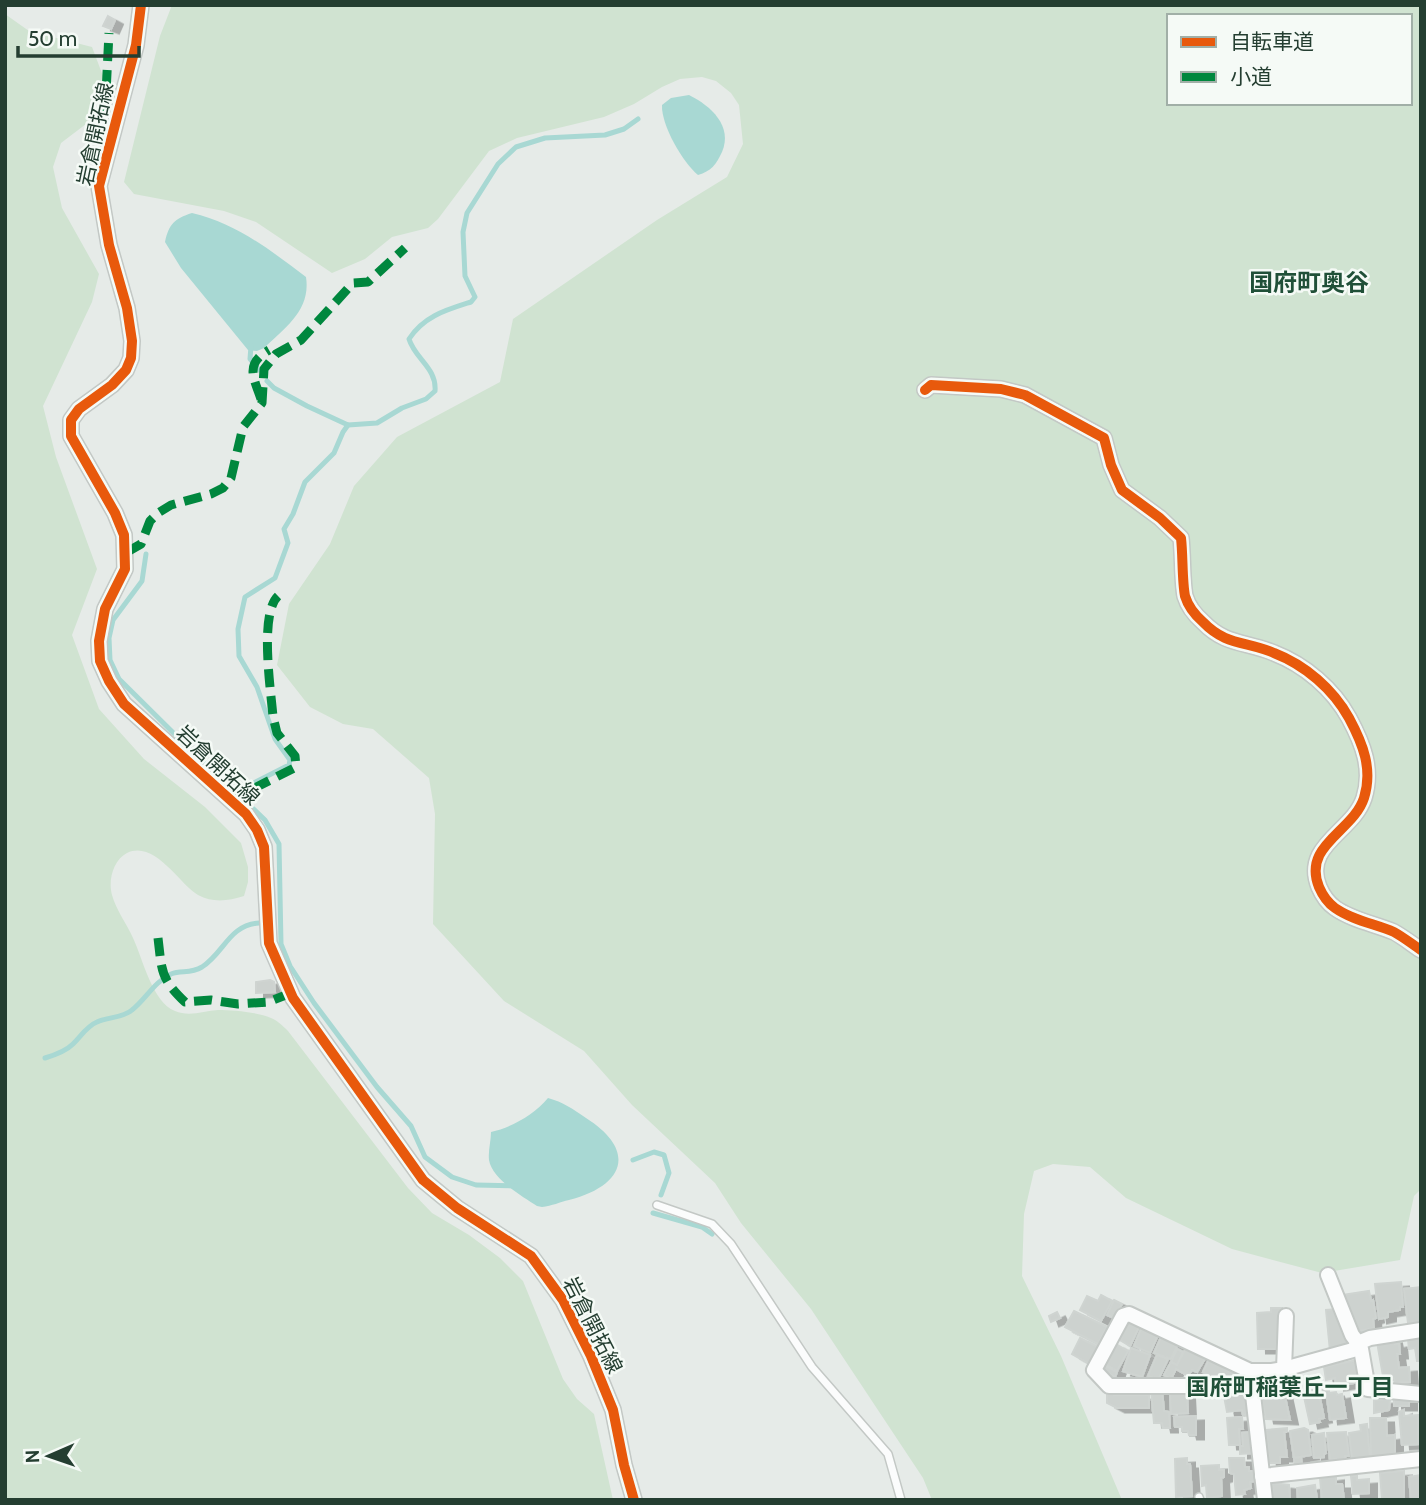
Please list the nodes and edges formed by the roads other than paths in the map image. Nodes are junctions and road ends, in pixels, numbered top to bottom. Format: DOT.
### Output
graph roads {
  1 [pos="141,5"];
  2 [pos="925,390"];
  3 [pos="1421,950"];
  4 [pos="657,1205"];
  5 [pos="1328,1275"];
  6 [pos="1286,1316"];
  7 [pos="1421,1329"];
  8 [pos="1357,1343"];
  9 [pos="1284,1369"];
  10 [pos="1250,1371"];
  11 [pos="1252,1386"];
  12 [pos="1421,1394"];
  13 [pos="1421,1460"];
  14 [pos="1262,1476"];
  15 [pos="634,1500"];
  16 [pos="901,1500"];
  17 [pos="1265,1500"];
  1 -- 15 [label="street, 岩倉開拓線"];
  2 -- 3 [label="street"];
  4 -- 16 [label="lane"];
  5 -- 8 [label="street"];
  6 -- 9 [label="street"];
  7 -- 8 [label="street"];
  8 -- 9 [label="street"];
  8 -- 12 [label="street"];
  9 -- 10 [label="street"];
  10 -- 11 [label="street"];
  10 -- 11 [label="street"];
  11 -- 14 [label="street"];
  13 -- 14 [label="street"];
  14 -- 17 [label="street"];
}
